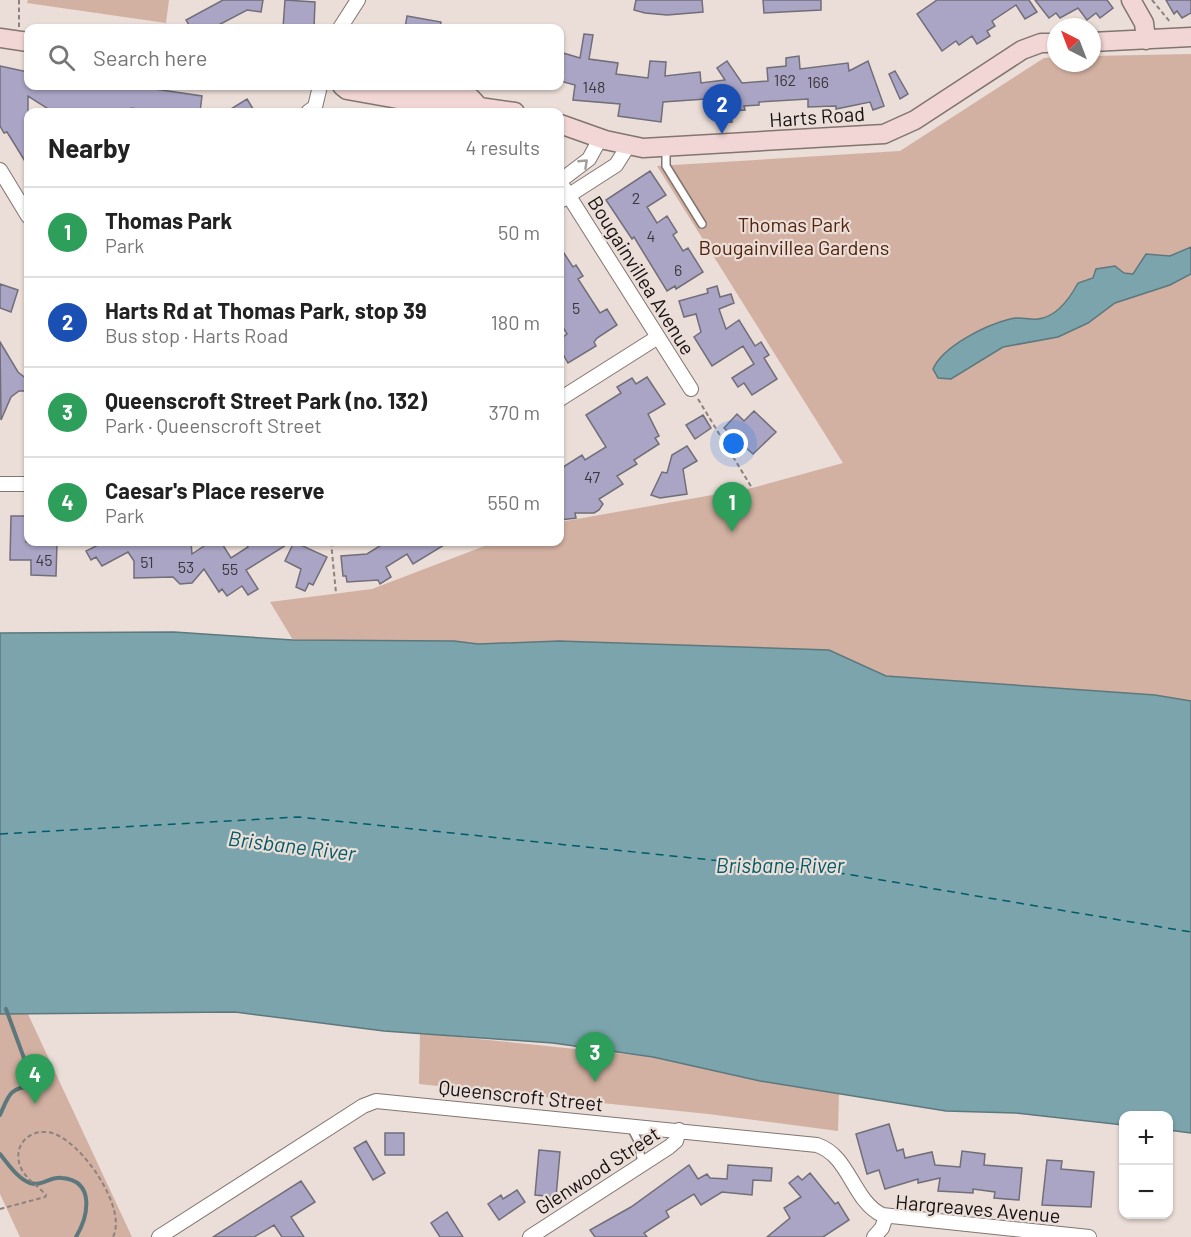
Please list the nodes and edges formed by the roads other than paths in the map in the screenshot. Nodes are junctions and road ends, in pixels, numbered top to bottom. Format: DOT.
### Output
graph roads {
  1 [pos="358,0"];
  2 [pos="1131,0"];
  3 [pos="343,24"];
  4 [pos="24,35"];
  5 [pos="1191,37"];
  6 [pos="0,38"];
  7 [pos="1146,40"];
  8 [pos="1101,42"];
  9 [pos="1047,43"];
  10 [pos="319,90"];
  11 [pos="347,90"];
  12 [pos="422,90"];
  13 [pos="479,107"];
  14 [pos="314,108"];
  15 [pos="448,108"];
  16 [pos="476,108"];
  17 [pos="486,108"];
  18 [pos="564,125"];
  19 [pos="600,139"];
  20 [pos="628,146"];
  21 [pos="666,148"];
  22 [pos="0,170"];
  23 [pos="564,178"];
  24 [pos="564,198"];
  25 [pos="24,209"];
  26 [pos="702,224"];
  27 [pos="658,337"];
  28 [pos="695,395"];
  29 [pos="564,396"];
  30 [pos="0,484"];
  31 [pos="24,484"];
  32 [pos="631,1126"];
  33 [pos="679,1130"];
  34 [pos="642,1164"];
  35 [pos="886,1216"];
  36 [pos="159,1237"];
  37 [pos="530,1237"];
  38 [pos="874,1237"];
  39 [pos="1089,1237"];
  1 -- 3 [label="street"];
  2 -- 7 [label="street"];
  4 -- 6 [label="street"];
  5 -- 7 [label="street"];
  7 -- 8 [label="street"];
  9 -- 21 [label="street, Harts Road"];
  10 -- 14 [label="street"];
  11 -- 15 [label="street"];
  12 -- 13 [label="street"];
  13 -- 16 [label="street"];
  13 -- 17 [label="street"];
  18 -- 19 [label="street, Harts Road"];
  19 -- 20 [label="street, Harts Road"];
  23 -- 19 [label="street, one-way"];
  20 -- 21 [label="street, Harts Road"];
  20 -- 24 [label="street"];
  21 -- 26 [label="lane"];
  22 -- 25 [label="street"];
  24 -- 27 [label="street, Bougainvillea Avenue"];
  27 -- 28 [label="street, Bougainvillea Avenue"];
  27 -- 29 [label="street"];
  30 -- 31 [label="street"];
  32 -- 33 [label="street, Queenscroft Street"];
  32 -- 34 [label="lane"];
  32 -- 36 [label="street, Queenscroft Street"];
  33 -- 34 [label="street, Glenwood Street"];
  33 -- 35 [label="street, Queenscroft Street"];
  34 -- 37 [label="street, Glenwood Street"];
  35 -- 38 [label="street, Hargreaves Avenue"];
  35 -- 39 [label="street, Hargreaves Avenue"];
}
